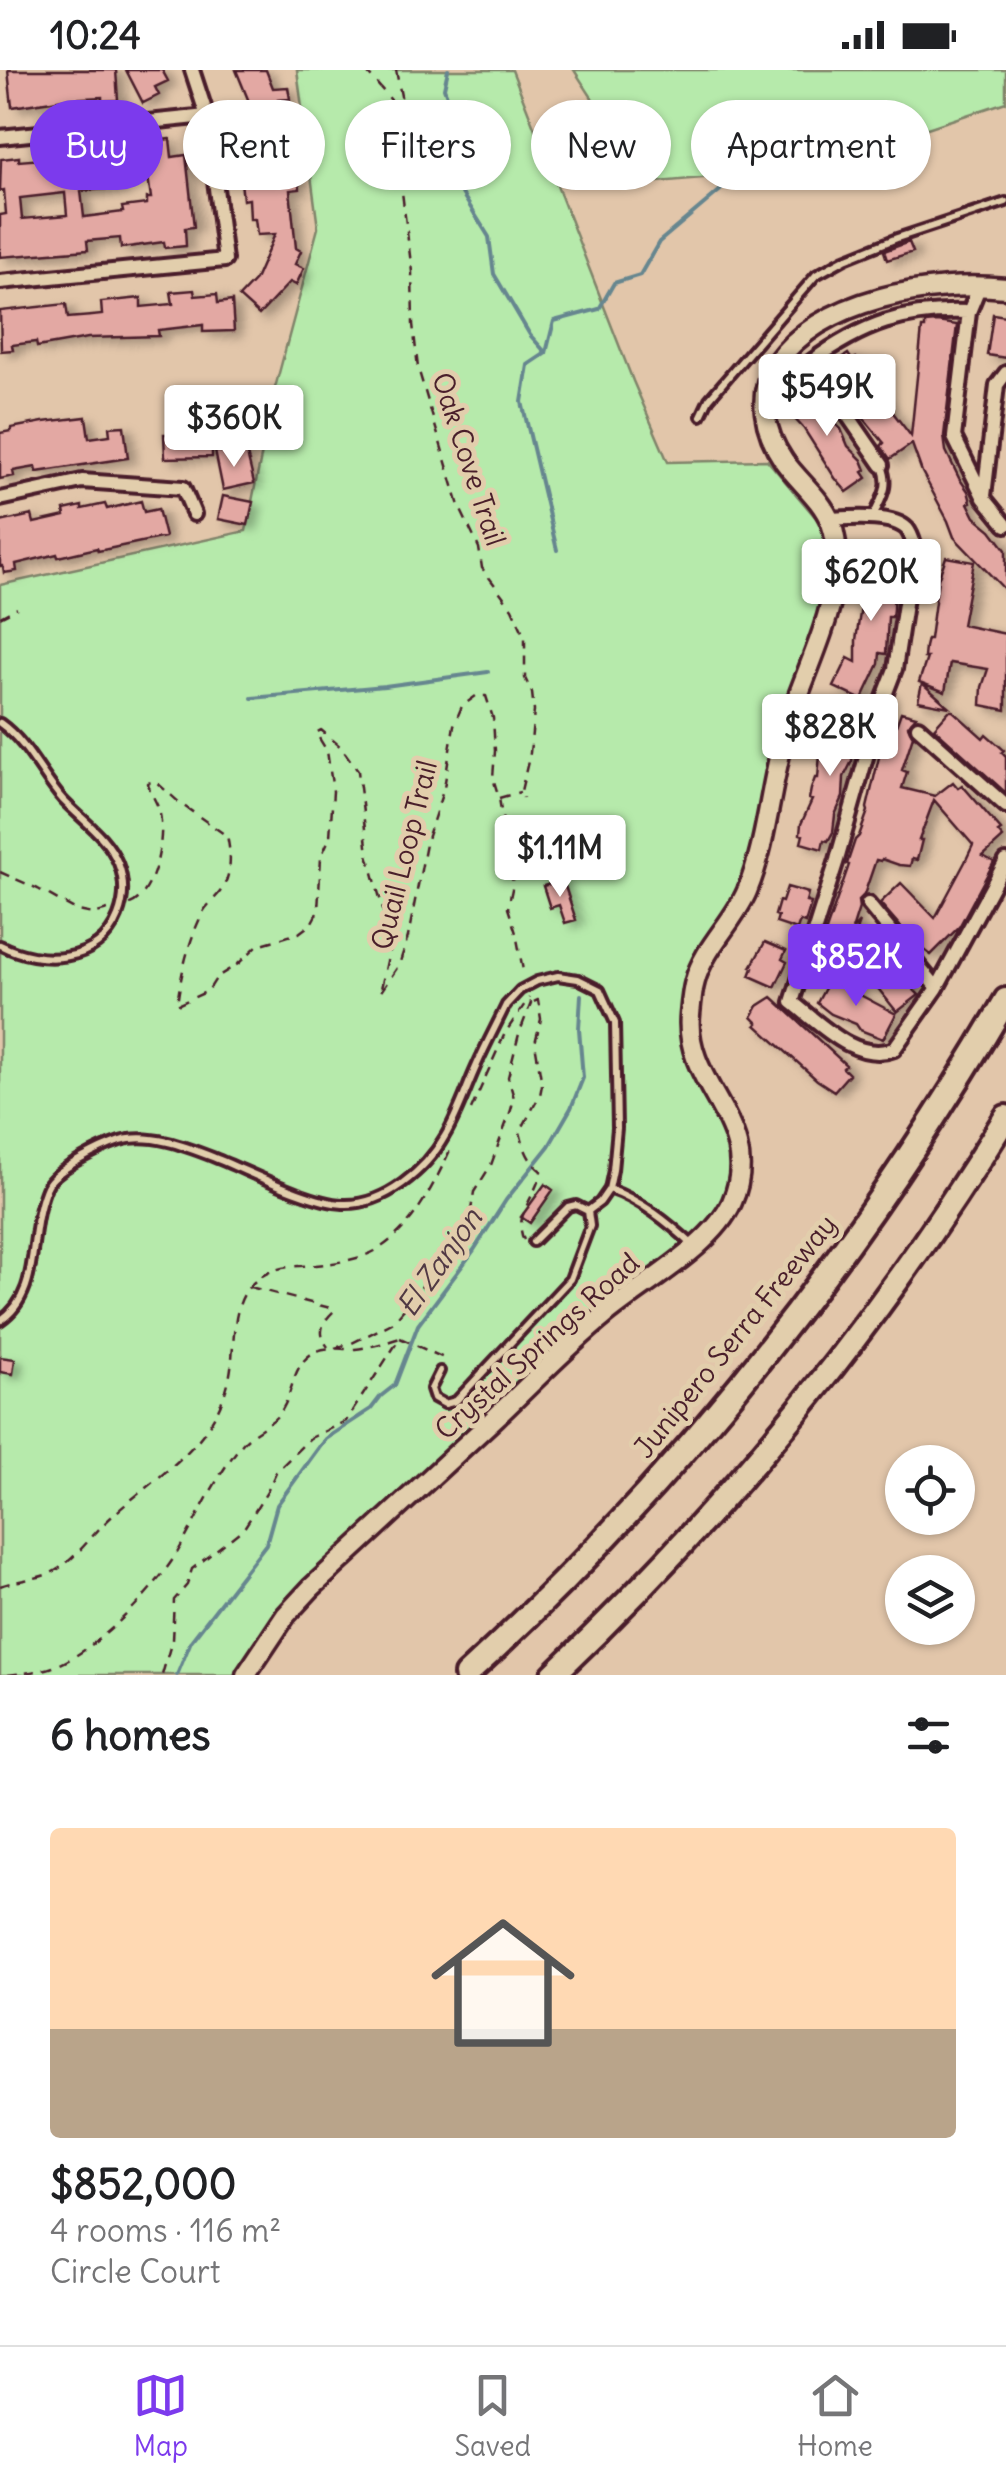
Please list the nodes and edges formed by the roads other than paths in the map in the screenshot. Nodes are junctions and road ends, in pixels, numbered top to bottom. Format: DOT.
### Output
graph roads {
  1 [pos="192,70"];
  2 [pos="202,100"];
  3 [pos="183,118"];
  4 [pos="0,136"];
  5 [pos="216,190"];
  6 [pos="1006,202"];
  7 [pos="0,282"];
  8 [pos="980,285"];
  9 [pos="1006,288"];
  10 [pos="969,312"];
  11 [pos="1006,373"];
  12 [pos="701,416"];
  13 [pos="882,465"];
  14 [pos="984,498"];
  15 [pos="0,499"];
  16 [pos="194,514"];
  17 [pos="830,519"];
  18 [pos="872,519"];
  19 [pos="1006,526"];
  20 [pos="0,723"];
  21 [pos="918,727"];
  22 [pos="1006,806"];
  23 [pos="1006,861"];
  24 [pos="868,904"];
  25 [pos="2,949"];
  26 [pos="937,988"];
  27 [pos="1006,1000"];
  28 [pos="1006,1117"];
  29 [pos="609,1188"];
  30 [pos="588,1210"];
  31 [pos="532,1246"];
  32 [pos="695,1247"];
  33 [pos="0,1322"];
  34 [pos="440,1372"];
  35 [pos="246,1675"];
  36 [pos="466,1675"];
  37 [pos="554,1675"];
  1 -- 2 [label="street"];
  3 -- 4 [label="street"];
  5 -- 7 [label="street"];
  6 -- 12 [label="lane"];
  8 -- 9 [label="street, Crystal Springs Road"];
  8 -- 10 [label="street"];
  8 -- 17 [label="street, Crystal Springs Road"];
  10 -- 13 [label="street"];
  10 -- 14 [label="street"];
  11 -- 14 [label="street"];
  13 -- 18 [label="lane"];
  14 -- 19 [label="street"];
  15 -- 16 [label="street"];
  17 -- 18 [label="street"];
  17 -- 32 [label="street, Crystal Springs Road"];
  18 -- 26 [label="street"];
  20 -- 25 [label="lane"];
  21 -- 22 [label="street"];
  23 -- 26 [label="street"];
  24 -- 26 [label="street"];
  27 -- 36 [label="highway, Junipero Serra Freeway"];
  28 -- 37 [label="highway"];
  29 -- 30 [label="lane"];
  29 -- 32 [label="lane"];
  29 -- 33 [label="lane"];
  30 -- 31 [label="lane"];
  30 -- 34 [label="lane"];
  32 -- 35 [label="street, Crystal Springs Road"];
}
